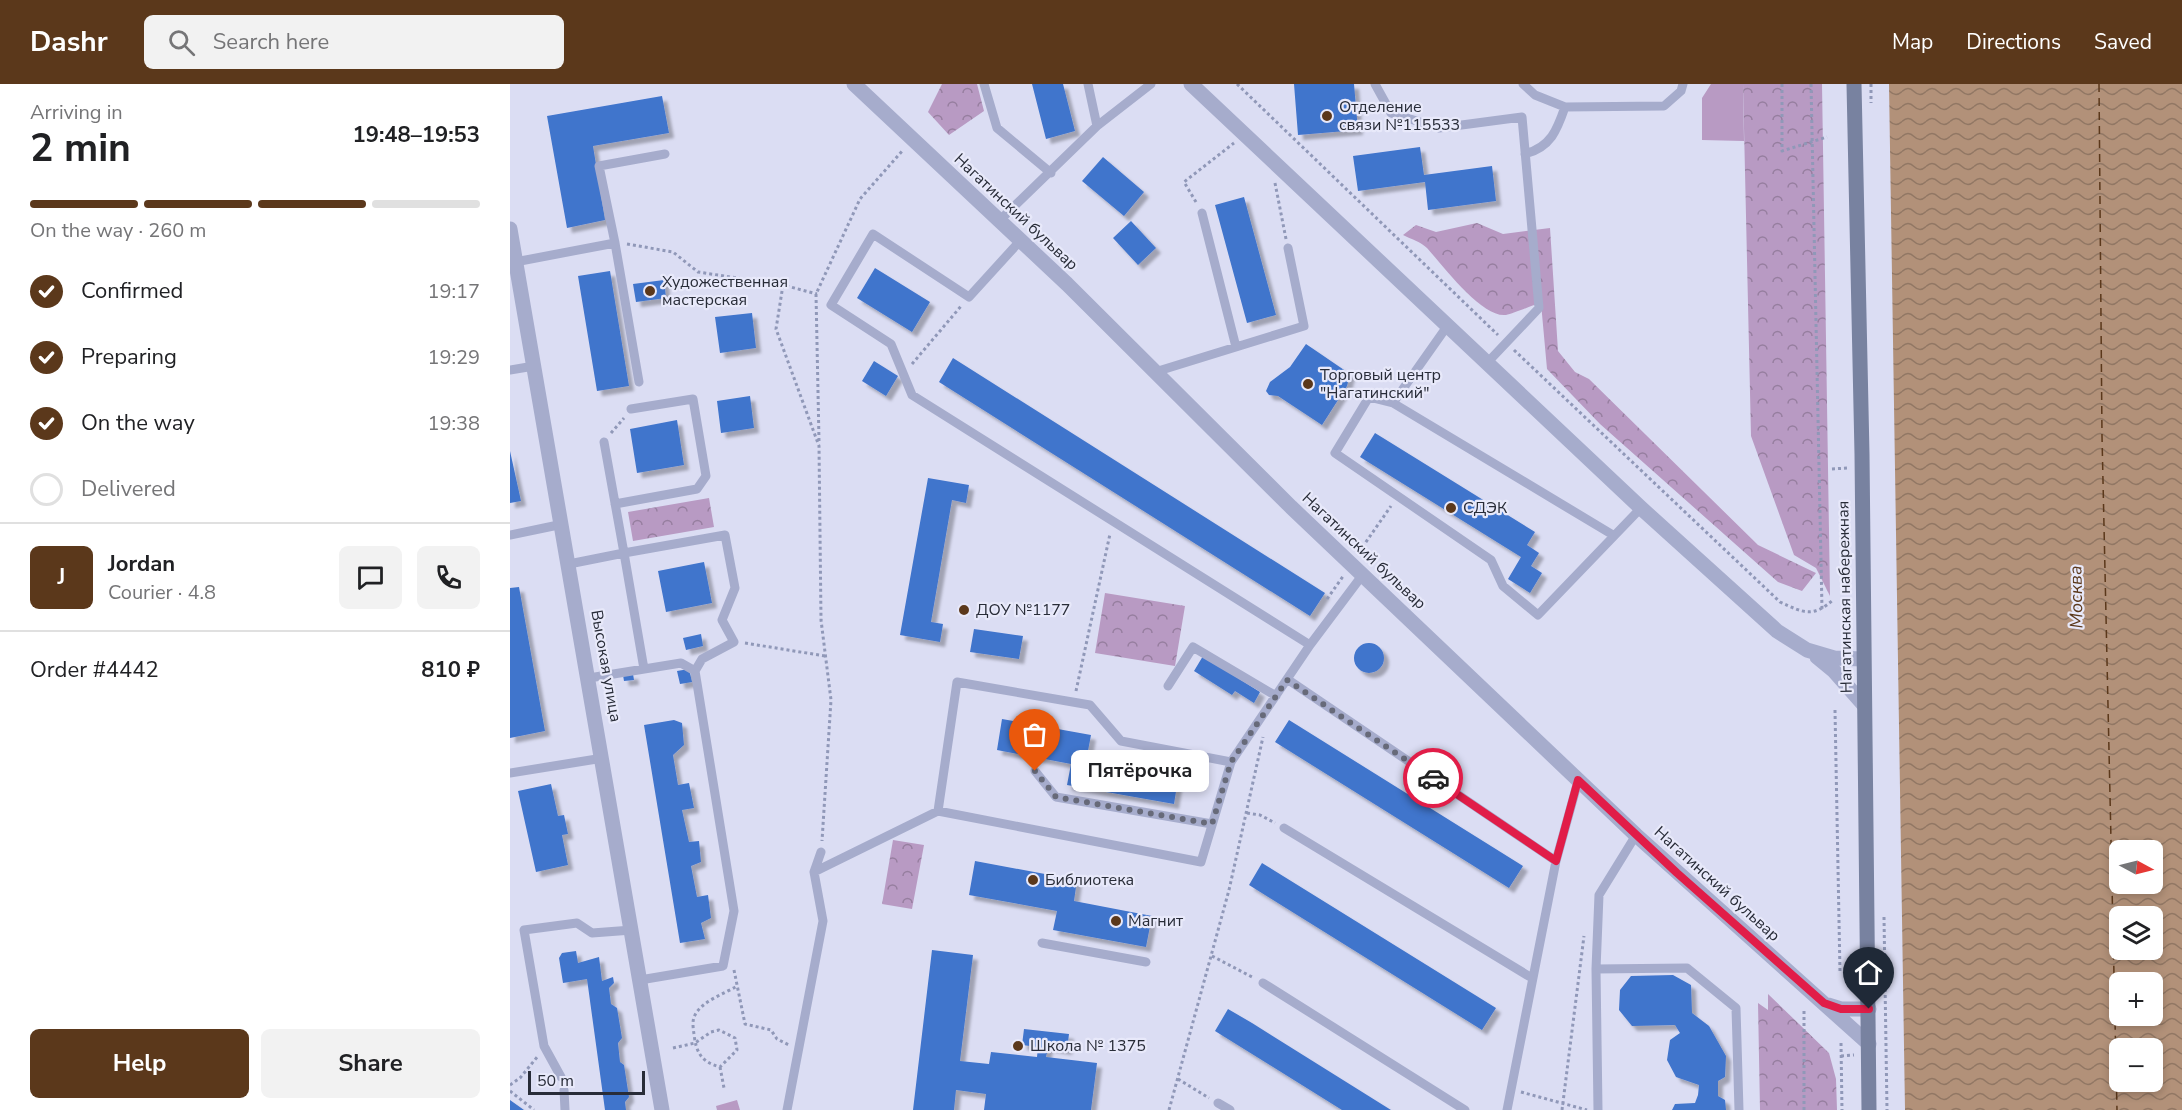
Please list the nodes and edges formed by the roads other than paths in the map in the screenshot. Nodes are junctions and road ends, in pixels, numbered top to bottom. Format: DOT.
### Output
graph roads {
  1 [pos="854,84"];
  2 [pos="984,84"];
  3 [pos="1088,84"];
  4 [pos="1151,84"];
  5 [pos="1191,84"];
  6 [pos="1375,84"];
  7 [pos="1523,84"];
  8 [pos="1683,84"];
  9 [pos="1854,84"];
  10 [pos="1565,107"];
  11 [pos="1097,126"];
  12 [pos="664,153"];
  13 [pos="1525,154"];
  14 [pos="1051,173"];
  15 [pos="1202,213"];
  16 [pos="999,221"];
  17 [pos="510,229"];
  18 [pos="1020,241"];
  19 [pos="615,243"];
  20 [pos="1288,248"];
  21 [pos="515,262"];
  22 [pos="515,292"];
  23 [pos="1448,326"];
  24 [pos="1236,347"];
  25 [pos="1486,363"];
  26 [pos="534,366"];
  27 [pos="510,370"];
  28 [pos="1155,372"];
  29 [pos="639,382"];
  30 [pos="1393,403"];
  31 [pos="631,410"];
  32 [pos="604,442"];
  33 [pos="615,504"];
  34 [pos="1641,508"];
  35 [pos="563,524"];
  36 [pos="510,535"];
  37 [pos="1613,535"];
  38 [pos="624,553"];
  39 [pos="569,564"];
  40 [pos="1364,573"];
  41 [pos="1310,645"];
  42 [pos="1807,650"];
  43 [pos="1863,659"];
  44 [pos="644,669"];
  45 [pos="695,671"];
  46 [pos="589,678"];
  47 [pos="1287,680"];
  48 [pos="1168,686"];
  49 [pos="1276,696"];
  50 [pos="1864,705"];
  51 [pos="603,758"];
  52 [pos="1231,762"];
  53 [pos="1035,771"];
  54 [pos="510,773"];
  55 [pos="1578,780"];
  56 [pos="938,811"];
  57 [pos="1212,824"];
  58 [pos="1284,828"];
  59 [pos="1636,835"];
  60 [pos="821,852"];
  61 [pos="1556,861"];
  62 [pos="814,872"];
  63 [pos="632,930"];
  64 [pos="1042,943"];
  65 [pos="1146,962"];
  66 [pos="1596,969"];
  67 [pos="1532,978"];
  68 [pos="640,980"];
  69 [pos="1263,983"];
  70 [pos="1824,1003"];
  71 [pos="1869,1009"];
  72 [pos="1869,1044"];
  73 [pos="561,1077"];
  74 [pos="564,1090"];
  75 [pos="1218,1103"];
  76 [pos="565,1110"];
  77 [pos="662,1110"];
  78 [pos="788,1110"];
  79 [pos="1230,1110"];
  80 [pos="1465,1110"];
  81 [pos="1507,1110"];
  82 [pos="1598,1110"];
  83 [pos="1739,1110"];
  84 [pos="1869,1110"];
  1 -- 16 [label="street, Нагатинский бульвар"];
  2 -- 14 [label="lane"];
  3 -- 11 [label="lane"];
  4 -- 11 [label="lane"];
  5 -- 23 [label="street"];
  6 -- 13 [label="lane"];
  7 -- 10 [label="lane"];
  8 -- 10 [label="lane"];
  9 -- 43 [label="main road, Нагатинская набережная"];
  10 -- 13 [label="lane"];
  11 -- 14 [label="lane"];
  12 -- 19 [label="lane"];
  13 -- 25 [label="lane"];
  14 -- 16 [label="lane"];
  15 -- 24 [label="lane"];
  16 -- 18 [label="street, Нагатинский бульвар"];
  17 -- 21 [label="street, Высокая улица"];
  18 -- 28 [label="street, Нагатинский бульвар"];
  18 -- 41 [label="lane"];
  19 -- 21 [label="lane"];
  19 -- 29 [label="lane"];
  20 -- 24 [label="lane"];
  21 -- 22 [label="street, Высокая улица"];
  22 -- 26 [label="street, Высокая улица"];
  23 -- 25 [label="street"];
  23 -- 30 [label="lane"];
  24 -- 28 [label="lane"];
  25 -- 34 [label="street"];
  26 -- 27 [label="lane"];
  26 -- 35 [label="street, Высокая улица"];
  28 -- 40 [label="street, Нагатинский бульвар"];
  30 -- 37 [label="lane"];
  30 -- 37 [label="lane"];
  31 -- 33 [label="lane"];
  32 -- 33 [label="lane"];
  33 -- 38 [label="lane"];
  34 -- 37 [label="lane"];
  34 -- 42 [label="street"];
  35 -- 36 [label="lane"];
  35 -- 39 [label="street, Высокая улица"];
  38 -- 39 [label="lane"];
  38 -- 44 [label="lane"];
  38 -- 45 [label="lane"];
  39 -- 46 [label="street, Высокая улица"];
  40 -- 41 [label="lane"];
  40 -- 55 [label="street, Нагатинский бульвар"];
  41 -- 47 [label="lane"];
  42 -- 43 [label="street"];
  42 -- 50 [label="street"];
  43 -- 50 [label="main road, Нагатинская набережная"];
  44 -- 45 [label="lane"];
  44 -- 46 [label="lane"];
  45 -- 68 [label="lane"];
  46 -- 51 [label="street, Высокая улица"];
  47 -- 49 [label="lane"];
  47 -- 61 [label="lane"];
  48 -- 49 [label="lane"];
  49 -- 52 [label="lane"];
  50 -- 71 [label="main road, Нагатинская набережная"];
  51 -- 54 [label="lane"];
  51 -- 63 [label="street, Высокая улица"];
  52 -- 56 [label="lane"];
  52 -- 57 [label="lane"];
  53 -- 57 [label="lane"];
  55 -- 59 [label="street, Нагатинский бульвар"];
  55 -- 61 [label="lane"];
  56 -- 57 [label="lane"];
  56 -- 62 [label="lane"];
  58 -- 67 [label="lane"];
  59 -- 66 [label="lane"];
  59 -- 70 [label="street, Нагатинский бульвар"];
  60 -- 62 [label="lane"];
  61 -- 67 [label="lane"];
  62 -- 78 [label="lane"];
  63 -- 68 [label="street, Высокая улица"];
  63 -- 73 [label="lane"];
  64 -- 65 [label="lane"];
  66 -- 82 [label="lane"];
  66 -- 83 [label="lane"];
  67 -- 81 [label="lane"];
  68 -- 77 [label="street, Высокая улица"];
  69 -- 80 [label="lane"];
  70 -- 71 [label="street"];
  70 -- 72 [label="street, Нагатинский бульвар"];
  71 -- 72 [label="main road, Нагатинская набережная"];
  72 -- 84 [label="main road, Нагатинская набережная"];
  74 -- 76 [label="lane"];
  75 -- 79 [label="lane"];
}
